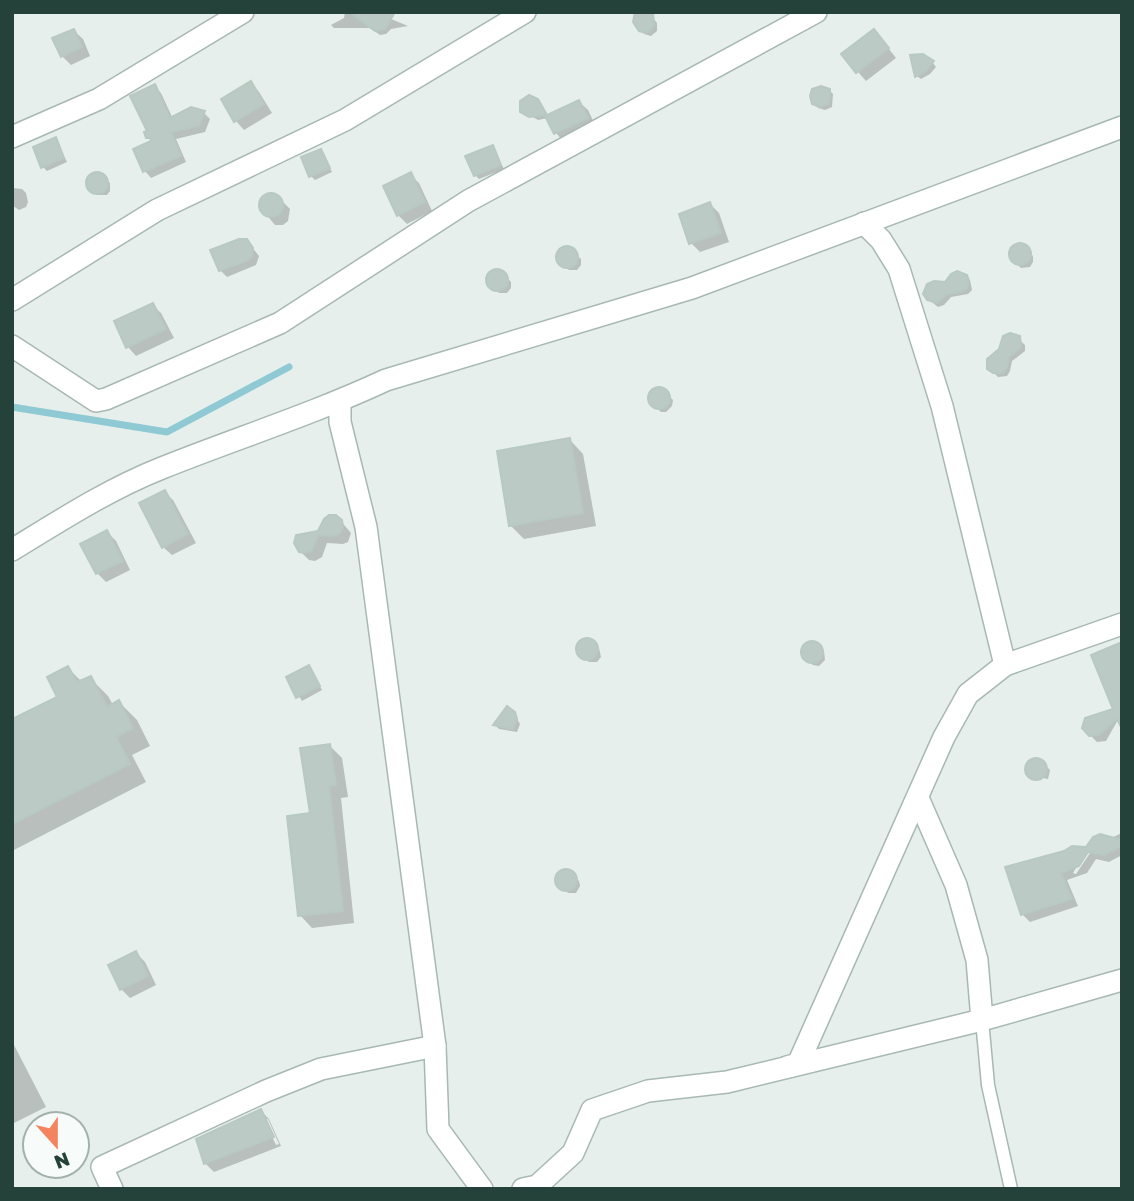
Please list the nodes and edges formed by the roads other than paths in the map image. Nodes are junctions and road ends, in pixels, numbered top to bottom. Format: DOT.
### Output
graph roads {
  1 [pos="243,12"];
  2 [pos="525,12"];
  3 [pos="816,12"];
  4 [pos="1122,127"];
  5 [pos="12,138"];
  6 [pos="864,223"];
  7 [pos="12,300"];
  8 [pos="12,346"];
  9 [pos="340,402"];
  10 [pos="12,550"];
  11 [pos="1122,624"];
  12 [pos="1005,665"];
  13 [pos="918,798"];
  14 [pos="1122,980"];
  15 [pos="982,1020"];
  16 [pos="435,1046"];
  17 [pos="727,1082"];
  18 [pos="112,1189"];
  19 [pos="482,1189"];
  20 [pos="523,1189"];
  21 [pos="1010,1189"];
  1 -- 5 [label="street"];
  2 -- 7 [label="street"];
  3 -- 8 [label="street"];
  4 -- 6 [label="street"];
  6 -- 9 [label="street"];
  6 -- 12 [label="street"];
  9 -- 10 [label="street"];
  9 -- 16 [label="street"];
  11 -- 12 [label="street"];
  12 -- 13 [label="street"];
  13 -- 15 [label="street"];
  13 -- 17 [label="street"];
  14 -- 15 [label="street"];
  15 -- 17 [label="street"];
  15 -- 21 [label="lane"];
  16 -- 18 [label="street"];
  16 -- 19 [label="street"];
  17 -- 20 [label="street"];
}
